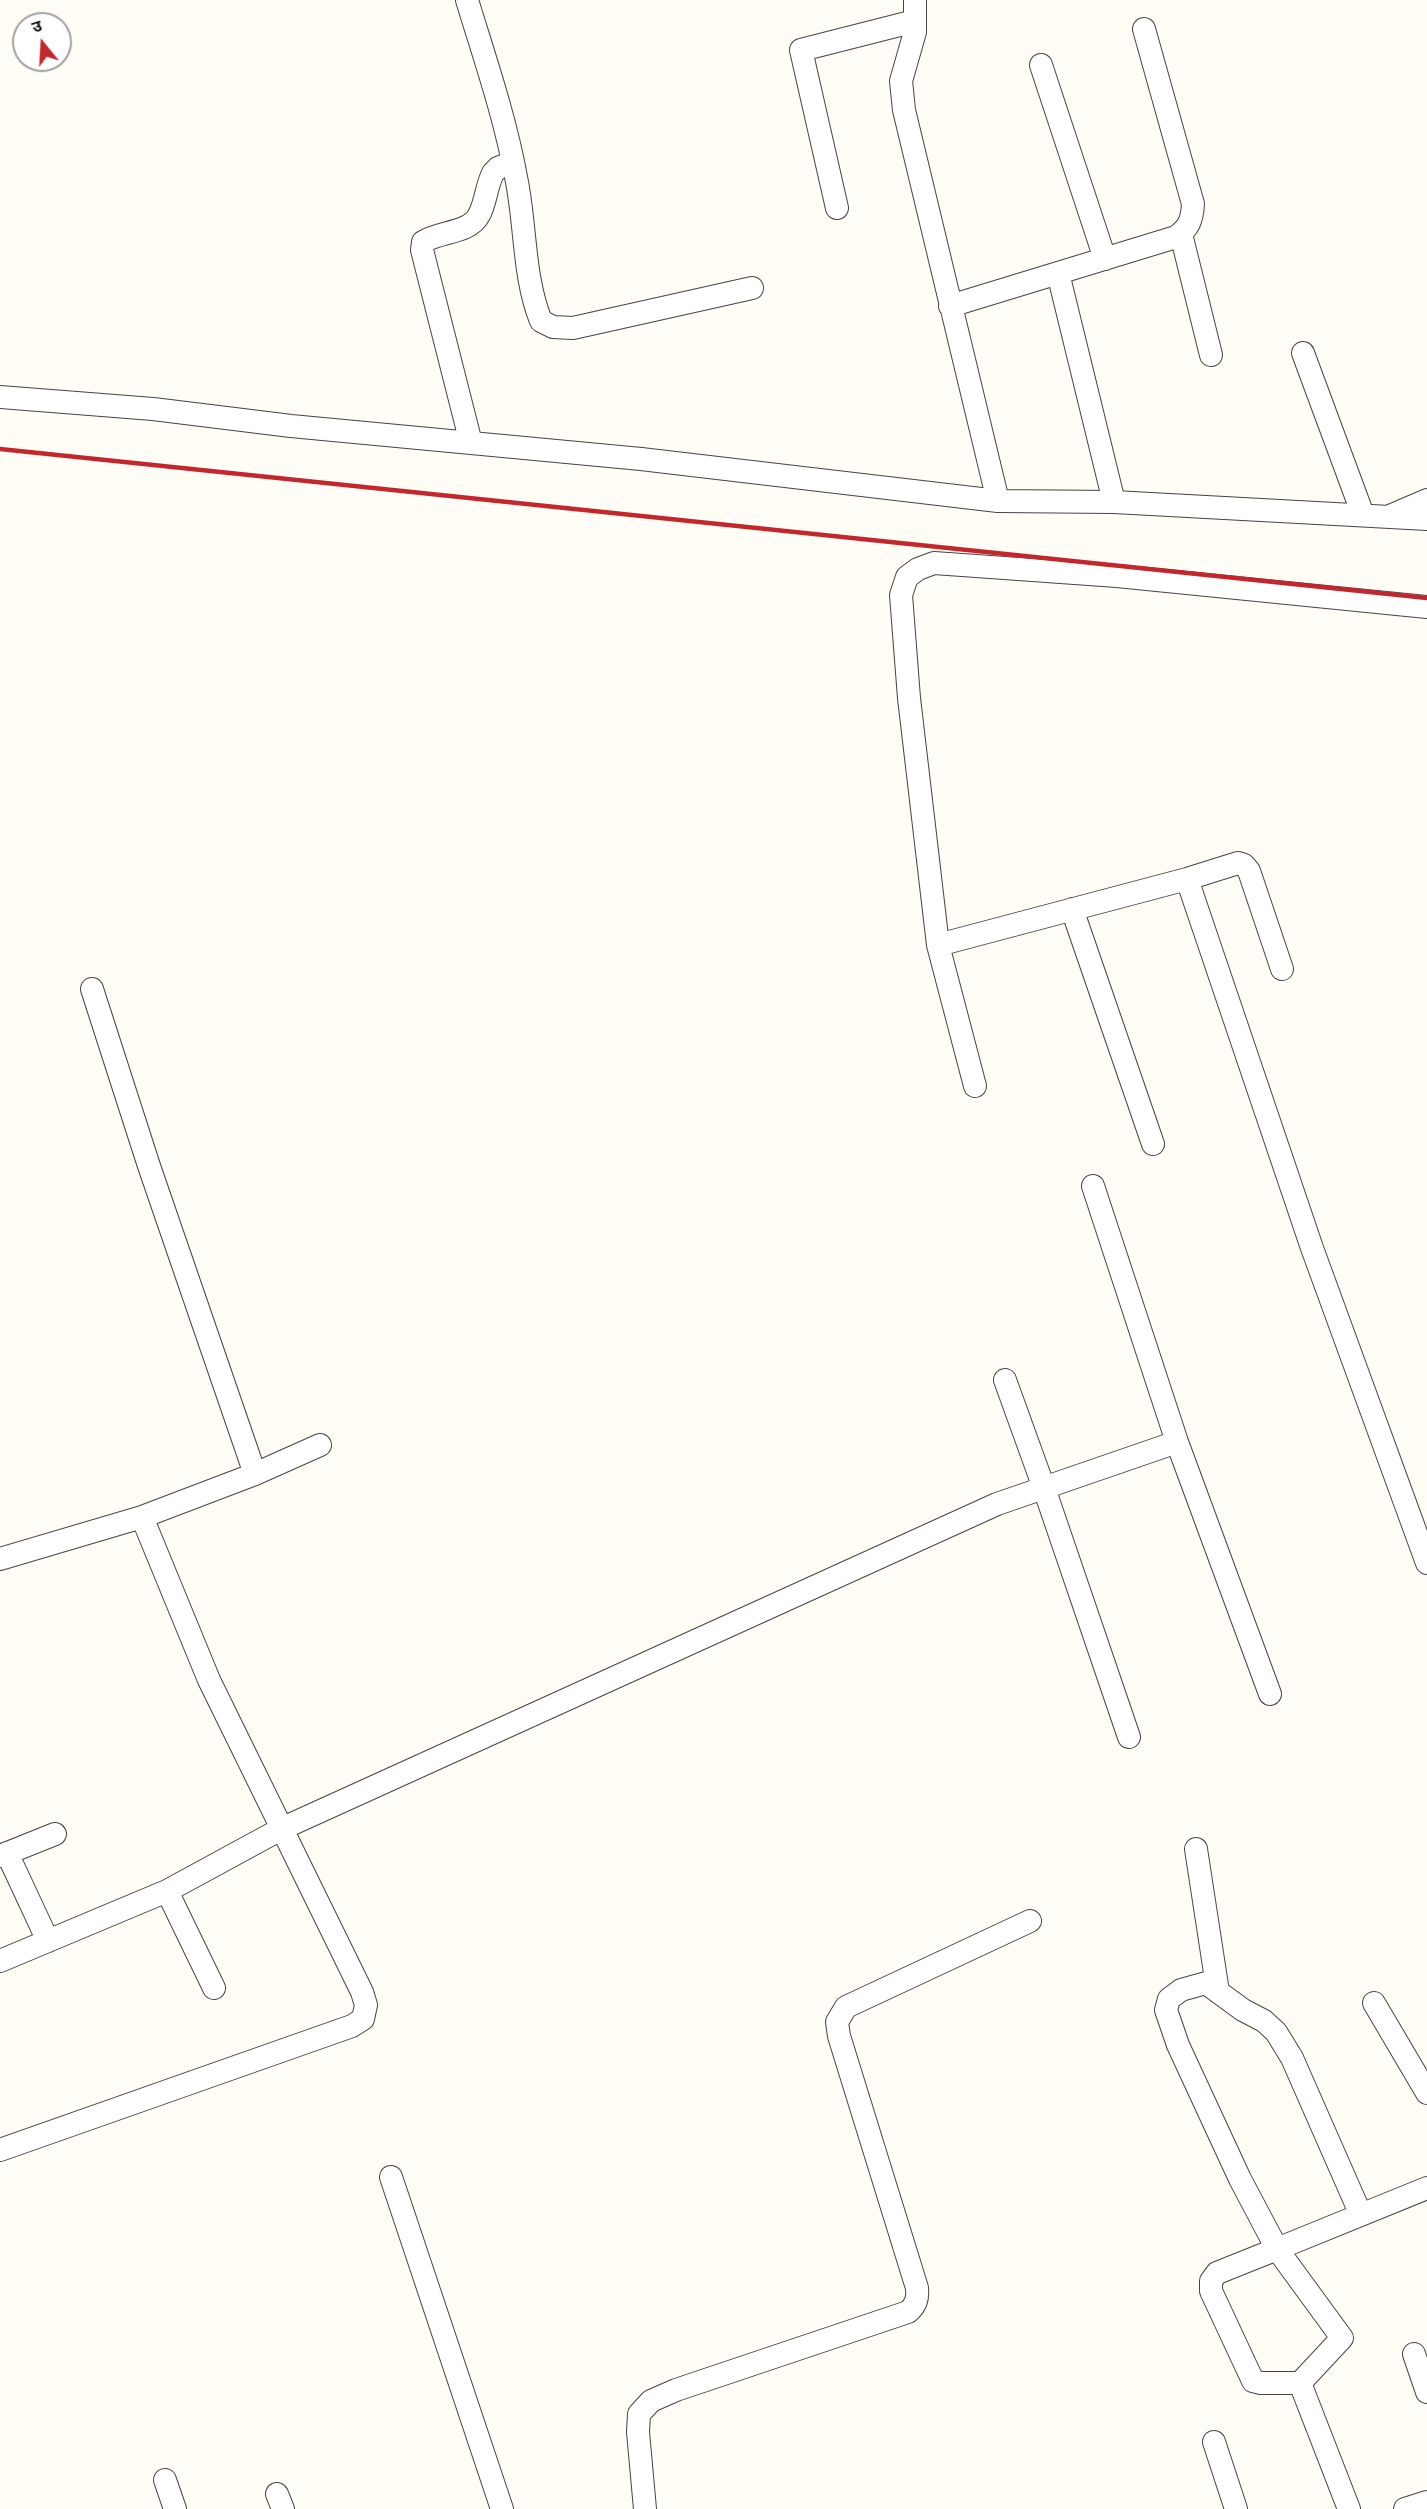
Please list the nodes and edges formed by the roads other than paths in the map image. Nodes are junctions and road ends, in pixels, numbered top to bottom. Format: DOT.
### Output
graph roads {
  1 [pos="467,0"];
  2 [pos="915,10"];
  3 [pos="1144,29"];
  4 [pos="1041,65"];
  5 [pos="513,162"];
  6 [pos="837,208"];
  7 [pos="1181,234"];
  8 [pos="1105,259"];
  9 [pos="1058,273"];
  10 [pos="752,288"];
  11 [pos="950,306"];
  12 [pos="1303,353"];
  13 [pos="1211,355"];
  14 [pos="0,397"];
  15 [pos="471,443"];
  16 [pos="1427,500"];
  17 [pos="998,501"];
  18 [pos="1114,502"];
  19 [pos="1363,515"];
  20 [pos="1391,516"];
  21 [pos="1427,519"];
  22 [pos="1427,607"];
  23 [pos="1187,879"];
  24 [pos="1072,909"];
  25 [pos="938,945"];
  26 [pos="1282,969"];
  27 [pos="92,989"];
  28 [pos="975,1086"];
  29 [pos="1153,1144"];
  30 [pos="1093,1186"];
  31 [pos="1005,1380"];
  32 [pos="1178,1442"];
  33 [pos="320,1444"];
  34 [pos="255,1474"];
  35 [pos="1044,1488"];
  36 [pos="142,1517"];
  37 [pos="0,1559"];
  38 [pos="1427,1563"];
  39 [pos="1270,1694"];
  40 [pos="1129,1737"];
  41 [pos="281,1829"];
  42 [pos="55,1834"];
  43 [pos="1196,1848"];
  44 [pos="3,1854"];
  45 [pos="167,1891"];
  46 [pos="1030,1921"];
  47 [pos="48,1941"];
  48 [pos="0,1961"];
  49 [pos="214,1988"];
  50 [pos="1218,1992"];
  51 [pos="1374,2003"];
  52 [pos="1426,2086"];
  53 [pos="0,2150"];
  54 [pos="392,2177"];
  55 [pos="1427,2187"];
  56 [pos="1361,2215"];
  57 [pos="1277,2249"];
  58 [pos="1414,2354"];
  59 [pos="1300,2383"];
  60 [pos="1427,2392"];
  61 [pos="1214,2442"];
  62 [pos="165,2480"];
  63 [pos="1427,2502"];
  64 [pos="175,2509"];
  65 [pos="502,2509"];
  66 [pos="645,2509"];
  67 [pos="1236,2509"];
  68 [pos="1349,2509"];
  69 [pos="1405,2509"];
  1 -- 5 [label="street"];
  2 -- 6 [label="street"];
  2 -- 11 [label="street"];
  3 -- 7 [label="street"];
  4 -- 8 [label="street"];
  5 -- 10 [label="street"];
  5 -- 15 [label="street"];
  7 -- 8 [label="street"];
  7 -- 13 [label="street"];
  8 -- 9 [label="street"];
  9 -- 11 [label="street"];
  9 -- 18 [label="street"];
  11 -- 17 [label="street"];
  12 -- 19 [label="street"];
  14 -- 15 [label="street"];
  15 -- 17 [label="street"];
  16 -- 20 [label="street"];
  17 -- 18 [label="street"];
  18 -- 19 [label="street"];
  19 -- 20 [label="street"];
  20 -- 21 [label="street"];
  22 -- 25 [label="street"];
  23 -- 24 [label="street"];
  23 -- 26 [label="street"];
  23 -- 38 [label="street"];
  24 -- 25 [label="street"];
  24 -- 29 [label="street"];
  25 -- 28 [label="street"];
  27 -- 34 [label="street"];
  30 -- 32 [label="street"];
  31 -- 35 [label="street"];
  32 -- 35 [label="street"];
  32 -- 39 [label="street"];
  33 -- 34 [label="street"];
  34 -- 36 [label="street"];
  35 -- 40 [label="street"];
  35 -- 41 [label="street"];
  36 -- 37 [label="street"];
  36 -- 41 [label="street"];
  41 -- 45 [label="street"];
  41 -- 53 [label="street"];
  42 -- 44 [label="street"];
  43 -- 50 [label="street"];
  44 -- 47 [label="street"];
  45 -- 47 [label="street"];
  45 -- 49 [label="street"];
  46 -- 66 [label="street"];
  47 -- 48 [label="street"];
  50 -- 56 [label="street"];
  50 -- 57 [label="street"];
  51 -- 52 [label="street"];
  54 -- 65 [label="street"];
  55 -- 56 [label="street"];
  56 -- 57 [label="street"];
  57 -- 59 [label="street"];
  57 -- 59 [label="street"];
  58 -- 60 [label="street"];
  59 -- 68 [label="street"];
  61 -- 67 [label="street"];
  62 -- 64 [label="street"];
  63 -- 69 [label="street"];
}
